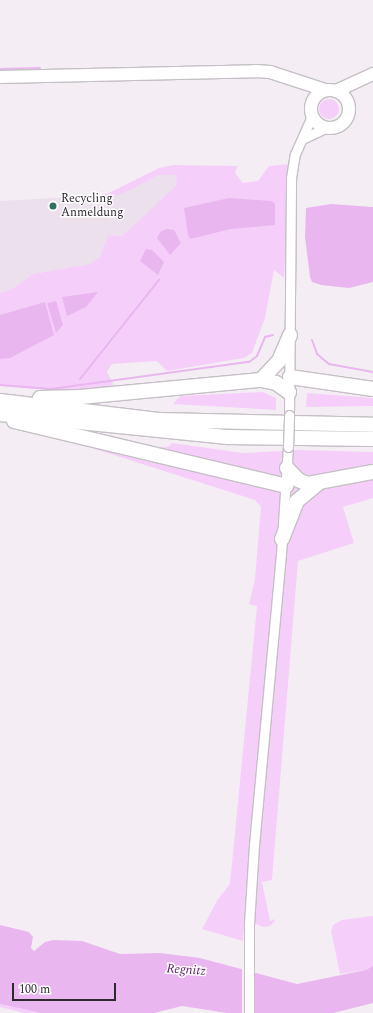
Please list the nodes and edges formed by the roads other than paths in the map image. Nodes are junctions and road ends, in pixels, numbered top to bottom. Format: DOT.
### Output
graph roads {
  1 [pos="369,76"];
  2 [pos="0,77"];
  3 [pos="295,82"];
  4 [pos="331,90"];
  5 [pos="348,103"];
  6 [pos="311,104"];
  7 [pos="312,116"];
  8 [pos="325,128"];
  9 [pos="304,138"];
  10 [pos="290,335"];
  11 [pos="290,377"];
  12 [pos="261,380"];
  13 [pos="373,389"];
  14 [pos="289,392"];
  15 [pos="0,400"];
  16 [pos="0,415"];
  17 [pos="373,425"];
  18 [pos="373,439"];
  19 [pos="287,468"];
  20 [pos="373,472"];
  21 [pos="317,484"];
  22 [pos="286,486"];
  23 [pos="282,539"];
  24 [pos="249,1013"];
  1 -- 4 [label="main road"];
  1 -- 5 [label="main road"];
  2 -- 3 [label="main road"];
  3 -- 4 [label="main road"];
  3 -- 6 [label="main road"];
  4 -- 5 [label="main road"];
  4 -- 6 [label="main road"];
  5 -- 8 [label="main road"];
  6 -- 7 [label="main road"];
  7 -- 8 [label="main road"];
  7 -- 9 [label="street"];
  8 -- 9 [label="street"];
  9 -- 10 [label="street"];
  10 -- 11 [label="street"];
  10 -- 12 [label="highway"];
  11 -- 13 [label="highway"];
  11 -- 14 [label="street"];
  12 -- 14 [label="highway"];
  12 -- 15 [label="highway"];
  14 -- 19 [label="street, bridge"];
  15 -- 17 [label="highway"];
  16 -- 18 [label="highway"];
  16 -- 22 [label="highway"];
  19 -- 21 [label="highway"];
  19 -- 22 [label="street"];
  20 -- 21 [label="highway"];
  21 -- 23 [label="highway"];
  22 -- 23 [label="street"];
  23 -- 24 [label="street"];
}
